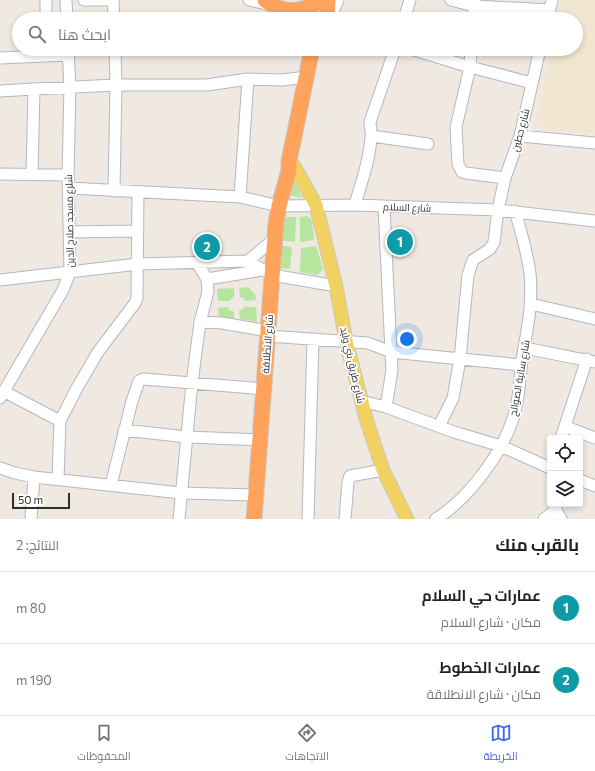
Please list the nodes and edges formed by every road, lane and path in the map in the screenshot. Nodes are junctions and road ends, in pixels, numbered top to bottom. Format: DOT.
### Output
graph roads {
  1 [pos="46,0"];
  2 [pos="66,0"];
  3 [pos="84,0"];
  4 [pos="89,0"];
  5 [pos="113,0"];
  6 [pos="249,0"];
  7 [pos="321,0"];
  8 [pos="328,0"];
  9 [pos="338,0"];
  10 [pos="410,0"];
  11 [pos="451,0"];
  12 [pos="268,2"];
  13 [pos="475,3"];
  14 [pos="550,10"];
  15 [pos="46,12"];
  16 [pos="67,12"];
  17 [pos="114,12"];
  18 [pos="286,12"];
  19 [pos="296,12"];
  20 [pos="327,12"];
  21 [pos="333,12"];
  22 [pos="406,12"];
  23 [pos="15,56"];
  24 [pos="68,56"];
  25 [pos="115,56"];
  26 [pos="311,56"];
  27 [pos="320,56"];
  28 [pos="393,56"];
  29 [pos="434,56"];
  30 [pos="471,56"];
  31 [pos="538,56"];
  32 [pos="0,58"];
  33 [pos="470,67"];
  34 [pos="248,79"];
  35 [pos="532,83"];
  36 [pos="116,85"];
  37 [pos="305,85"];
  38 [pos="70,87"];
  39 [pos="34,89"];
  40 [pos="0,90"];
  41 [pos="372,136"];
  42 [pos="520,136"];
  43 [pos="595,143"];
  44 [pos="428,144"];
  45 [pos="291,168"];
  46 [pos="0,174"];
  47 [pos="32,174"];
  48 [pos="68,175"];
  49 [pos="505,178"];
  50 [pos="69,188"];
  51 [pos="114,191"];
  52 [pos="138,192"];
  53 [pos="240,197"];
  54 [pos="316,205"];
  55 [pos="355,205"];
  56 [pos="279,206"];
  57 [pos="384,206"];
  58 [pos="498,210"];
  59 [pos="515,211"];
  60 [pos="595,221"];
  61 [pos="138,231"];
  62 [pos="69,232"];
  63 [pos="274,240"];
  64 [pos="248,261"];
  65 [pos="196,263"];
  66 [pos="138,264"];
  67 [pos="70,272"];
  68 [pos="267,273"];
  69 [pos="207,279"];
  70 [pos="0,280"];
  71 [pos="336,286"];
  72 [pos="531,304"];
  73 [pos="595,319"];
  74 [pos="200,322"];
  75 [pos="268,334"];
  76 [pos="313,339"];
  77 [pos="346,341"];
  78 [pos="525,348"];
  79 [pos="391,352"];
  80 [pos="460,359"];
  81 [pos="591,360"];
  82 [pos="521,365"];
  83 [pos="192,383"];
  84 [pos="264,389"];
  85 [pos="2,395"];
  86 [pos="361,401"];
  87 [pos="386,407"];
  88 [pos="60,421"];
  89 [pos="439,426"];
  90 [pos="566,427"];
  91 [pos="124,430"];
  92 [pos="562,435"];
  93 [pos="186,437"];
  94 [pos="595,438"];
  95 [pos="260,440"];
  96 [pos="500,446"];
  97 [pos="547,467"];
  98 [pos="0,468"];
  99 [pos="383,470"];
  100 [pos="34,477"];
  101 [pos="58,479"];
  102 [pos="583,481"];
  103 [pos="111,485"];
  104 [pos="595,486"];
  105 [pos="181,493"];
  106 [pos="255,495"];
  107 [pos="557,511"];
  108 [pos="31,519"];
  109 [pos="179,519"];
  110 [pos="254,519"];
  111 [pos="308,519"];
  112 [pos="345,519"];
  113 [pos="407,519"];
  114 [pos="436,519"];
  115 [pos="544,519"];
  1 -- 15 [label="street"];
  2 -- 16 [label="street"];
  3 -- 4 [label="street"];
  4 -- 5 [label="street"];
  5 -- 17 [label="street"];
  6 -- 12 [label="street"];
  7 -- 19 [label="highway"];
  8 -- 20 [label="highway"];
  9 -- 21 [label="street"];
  10 -- 22 [label="street"];
  11 -- 13 [label="street"];
  12 -- 18 [label="highway"];
  13 -- 14 [label="street"];
  23 -- 32 [label="street"];
  24 -- 38 [label="street, شلرع مسجد صلاح الدين"];
  25 -- 36 [label="street"];
  26 -- 37 [label="highway"];
  27 -- 45 [label="highway"];
  28 -- 41 [label="street"];
  29 -- 33 [label="street"];
  30 -- 33 [label="street"];
  31 -- 35 [label="street, شارع حطين"];
  33 -- 35 [label="street"];
  33 -- 49 [label="street"];
  34 -- 36 [label="street"];
  34 -- 37 [label="street"];
  34 -- 53 [label="street"];
  35 -- 42 [label="street, شارع حطين"];
  36 -- 38 [label="street"];
  36 -- 51 [label="street"];
  37 -- 45 [label="highway"];
  38 -- 39 [label="street"];
  38 -- 48 [label="street, شلرع مسجد صلاح الدين"];
  39 -- 40 [label="street"];
  39 -- 47 [label="street"];
  41 -- 44 [label="street"];
  41 -- 55 [label="street"];
  42 -- 43 [label="street"];
  42 -- 49 [label="street, شارع حطين"];
  45 -- 54 [label="main road, شارع طريق بني وليد"];
  45 -- 56 [label="highway, شارع الانطلاقة"];
  46 -- 47 [label="street"];
  47 -- 48 [label="street"];
  48 -- 50 [label="street, شلرع مسجد صلاح الدين"];
  49 -- 58 [label="street, شارع حطين"];
  50 -- 51 [label="street, شارع السلام"];
  50 -- 62 [label="street, شلرع مسجد صلاح الدين"];
  51 -- 52 [label="street, شارع السلام"];
  52 -- 53 [label="street, شارع السلام"];
  52 -- 61 [label="street"];
  53 -- 56 [label="street, شارع السلام"];
  54 -- 55 [label="street, شارع السلام"];
  54 -- 56 [label="street, شارع السلام"];
  54 -- 71 [label="main road, شارع طريق بني وليد"];
  55 -- 57 [label="street, شارع السلام"];
  56 -- 63 [label="highway, شارع الانطلاقة"];
  57 -- 58 [label="street, شارع السلام"];
  57 -- 79 [label="street"];
  58 -- 59 [label="street, شارع السلام"];
  58 -- 80 [label="street, شارع حطين"];
  59 -- 60 [label="street, شارع السلام"];
  59 -- 72 [label="street, شارع سانية الصوالح"];
  61 -- 62 [label="street"];
  61 -- 66 [label="street"];
  62 -- 67 [label="street, شلرع مسجد صلاح الدين"];
  63 -- 64 [label="street"];
  63 -- 68 [label="highway, شارع الانطلاقة"];
  64 -- 65 [label="street"];
  64 -- 68 [label="street"];
  65 -- 66 [label="street"];
  65 -- 69 [label="street"];
  66 -- 67 [label="street"];
  66 -- 88 [label="street"];
  67 -- 70 [label="street"];
  67 -- 85 [label="street, شلرع مسجد صلاح الدين"];
  68 -- 69 [label="street"];
  68 -- 71 [label="street"];
  68 -- 75 [label="highway, شارع الانطلاقة"];
  69 -- 74 [label="street"];
  71 -- 77 [label="main road, شارع طريق بني وليد"];
  72 -- 73 [label="street"];
  72 -- 78 [label="street, شارع سانية الصوالح"];
  74 -- 75 [label="street"];
  74 -- 83 [label="street"];
  75 -- 76 [label="street"];
  75 -- 84 [label="highway, شارع الانطلاقة"];
  76 -- 77 [label="street"];
  76 -- 111 [label="street"];
  77 -- 79 [label="street"];
  77 -- 86 [label="main road, شارع طريق بني وليد"];
  78 -- 81 [label="street"];
  78 -- 82 [label="street, شارع سانية الصوالح"];
  79 -- 80 [label="street"];
  79 -- 87 [label="street"];
  80 -- 82 [label="street"];
  80 -- 89 [label="street, شارع حطين"];
  81 -- 90 [label="street"];
  82 -- 96 [label="street, شارع سانية الصوالح"];
  83 -- 84 [label="street"];
  83 -- 91 [label="street"];
  83 -- 93 [label="street"];
  84 -- 95 [label="highway, شارع الانطلاقة"];
  85 -- 88 [label="street"];
  86 -- 87 [label="street"];
  86 -- 99 [label="main road, شارع طريق بني وليد"];
  87 -- 89 [label="street"];
  88 -- 101 [label="street"];
  89 -- 96 [label="street"];
  90 -- 92 [label="street"];
  90 -- 94 [label="street"];
  91 -- 93 [label="street"];
  91 -- 103 [label="street"];
  93 -- 95 [label="street"];
  93 -- 105 [label="street"];
  95 -- 106 [label="highway, شارع الانطلاقة"];
  96 -- 97 [label="street"];
  96 -- 114 [label="street, شارع سانية الصوالح"];
  98 -- 100 [label="street"];
  99 -- 112 [label="street"];
  99 -- 113 [label="main road, شارع طريق بني وليد"];
  100 -- 101 [label="street"];
  100 -- 108 [label="street"];
  101 -- 103 [label="street"];
  102 -- 104 [label="street"];
  103 -- 105 [label="street"];
  105 -- 106 [label="street"];
  105 -- 109 [label="street"];
  106 -- 110 [label="highway, شارع الانطلاقة"];
  107 -- 115 [label="street"];
}
